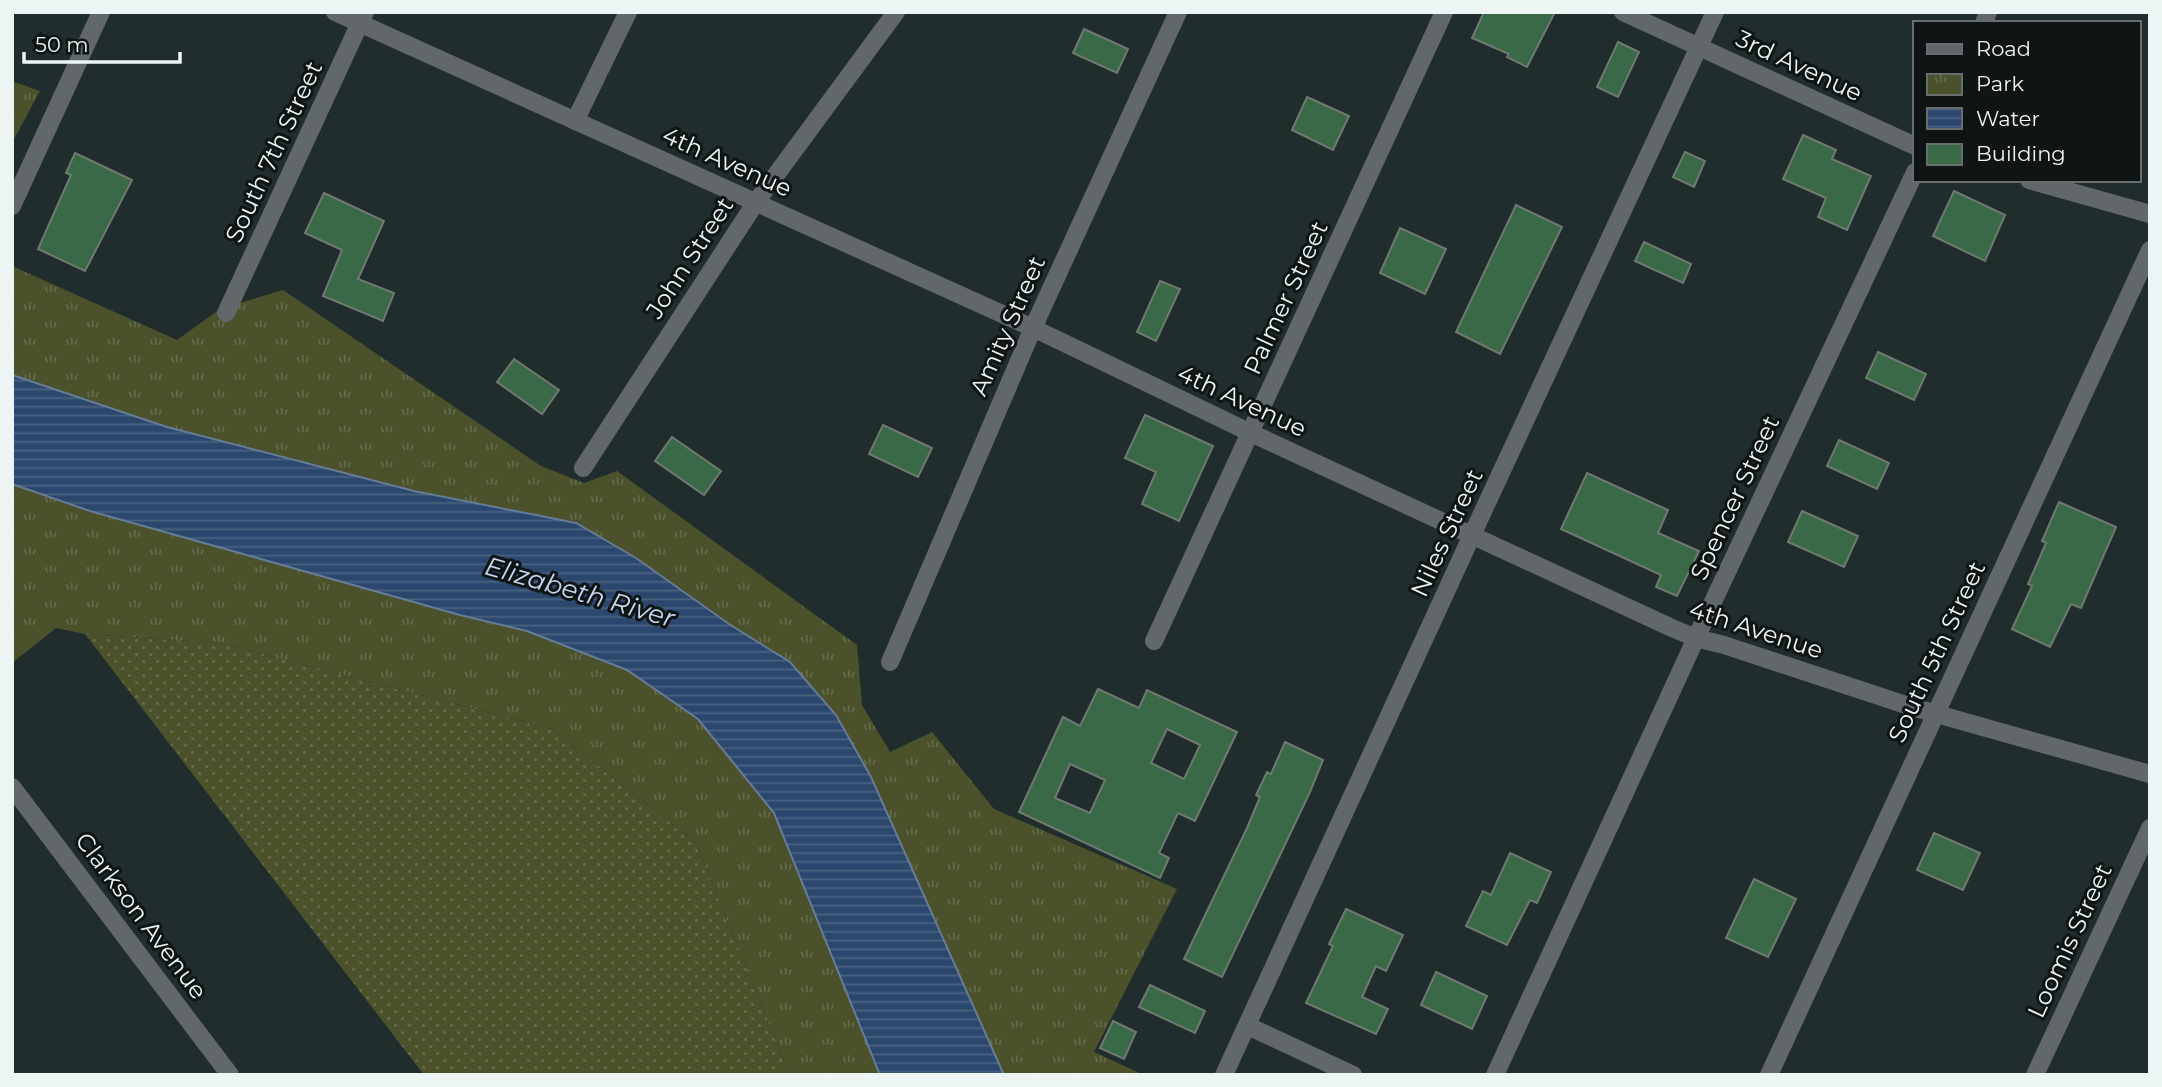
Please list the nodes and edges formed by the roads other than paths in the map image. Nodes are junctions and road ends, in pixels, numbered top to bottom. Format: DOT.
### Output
graph roads {
  1 [pos="100,12"];
  2 [pos="335,12"];
  3 [pos="628,12"];
  4 [pos="896,12"];
  5 [pos="1178,12"];
  6 [pos="1444,12"];
  7 [pos="1623,12"];
  8 [pos="1716,12"];
  9 [pos="362,18"];
  10 [pos="1699,47"];
  11 [pos="575,121"];
  12 [pos="1913,145"];
  13 [pos="1913,176"];
  14 [pos="2036,182"];
  15 [pos="756,202"];
  16 [pos="12,206"];
  17 [pos="2150,214"];
  18 [pos="2150,250"];
  19 [pos="226,313"];
  20 [pos="1033,328"];
  21 [pos="1251,433"];
  22 [pos="583,468"];
  23 [pos="1472,535"];
  24 [pos="1696,638"];
  25 [pos="1154,641"];
  26 [pos="890,662"];
  27 [pos="1936,714"];
  28 [pos="2150,774"];
  29 [pos="12,788"];
  30 [pos="2150,828"];
  31 [pos="1248,1026"];
  32 [pos="230,1075"];
  33 [pos="1224,1075"];
  34 [pos="1353,1075"];
  35 [pos="1495,1075"];
  36 [pos="1769,1075"];
  37 [pos="2035,1075"];
  1 -- 16 [label="street"];
  2 -- 9 [label="street, 4th Avenue"];
  3 -- 11 [label="street"];
  4 -- 15 [label="street, John Street"];
  5 -- 20 [label="street, Amity Street"];
  6 -- 21 [label="street, Palmer Street"];
  7 -- 10 [label="street, 3rd Avenue"];
  8 -- 10 [label="street, Niles Street"];
  9 -- 11 [label="street, 4th Avenue"];
  9 -- 19 [label="street, South 7th Street"];
  10 -- 12 [label="street, 3rd Avenue"];
  10 -- 23 [label="street, Niles Street"];
  11 -- 15 [label="street, 4th Avenue"];
  13 -- 24 [label="street, Spencer Street"];
  14 -- 17 [label="street"];
  15 -- 20 [label="street, 4th Avenue"];
  15 -- 22 [label="street, John Street"];
  18 -- 27 [label="street, South 5th Street"];
  20 -- 21 [label="street, 4th Avenue"];
  20 -- 26 [label="street, Amity Street"];
  21 -- 23 [label="street, 4th Avenue"];
  21 -- 25 [label="street, Palmer Street"];
  23 -- 24 [label="street, 4th Avenue"];
  23 -- 31 [label="street, Niles Street"];
  24 -- 27 [label="street, 4th Avenue"];
  24 -- 35 [label="street, Spencer Street"];
  27 -- 28 [label="street, 4th Avenue"];
  27 -- 36 [label="street, South 5th Street"];
  29 -- 32 [label="street, Clarkson Avenue"];
  30 -- 37 [label="street, Loomis Street"];
  31 -- 33 [label="street, Niles Street"];
  31 -- 34 [label="street"];
}
